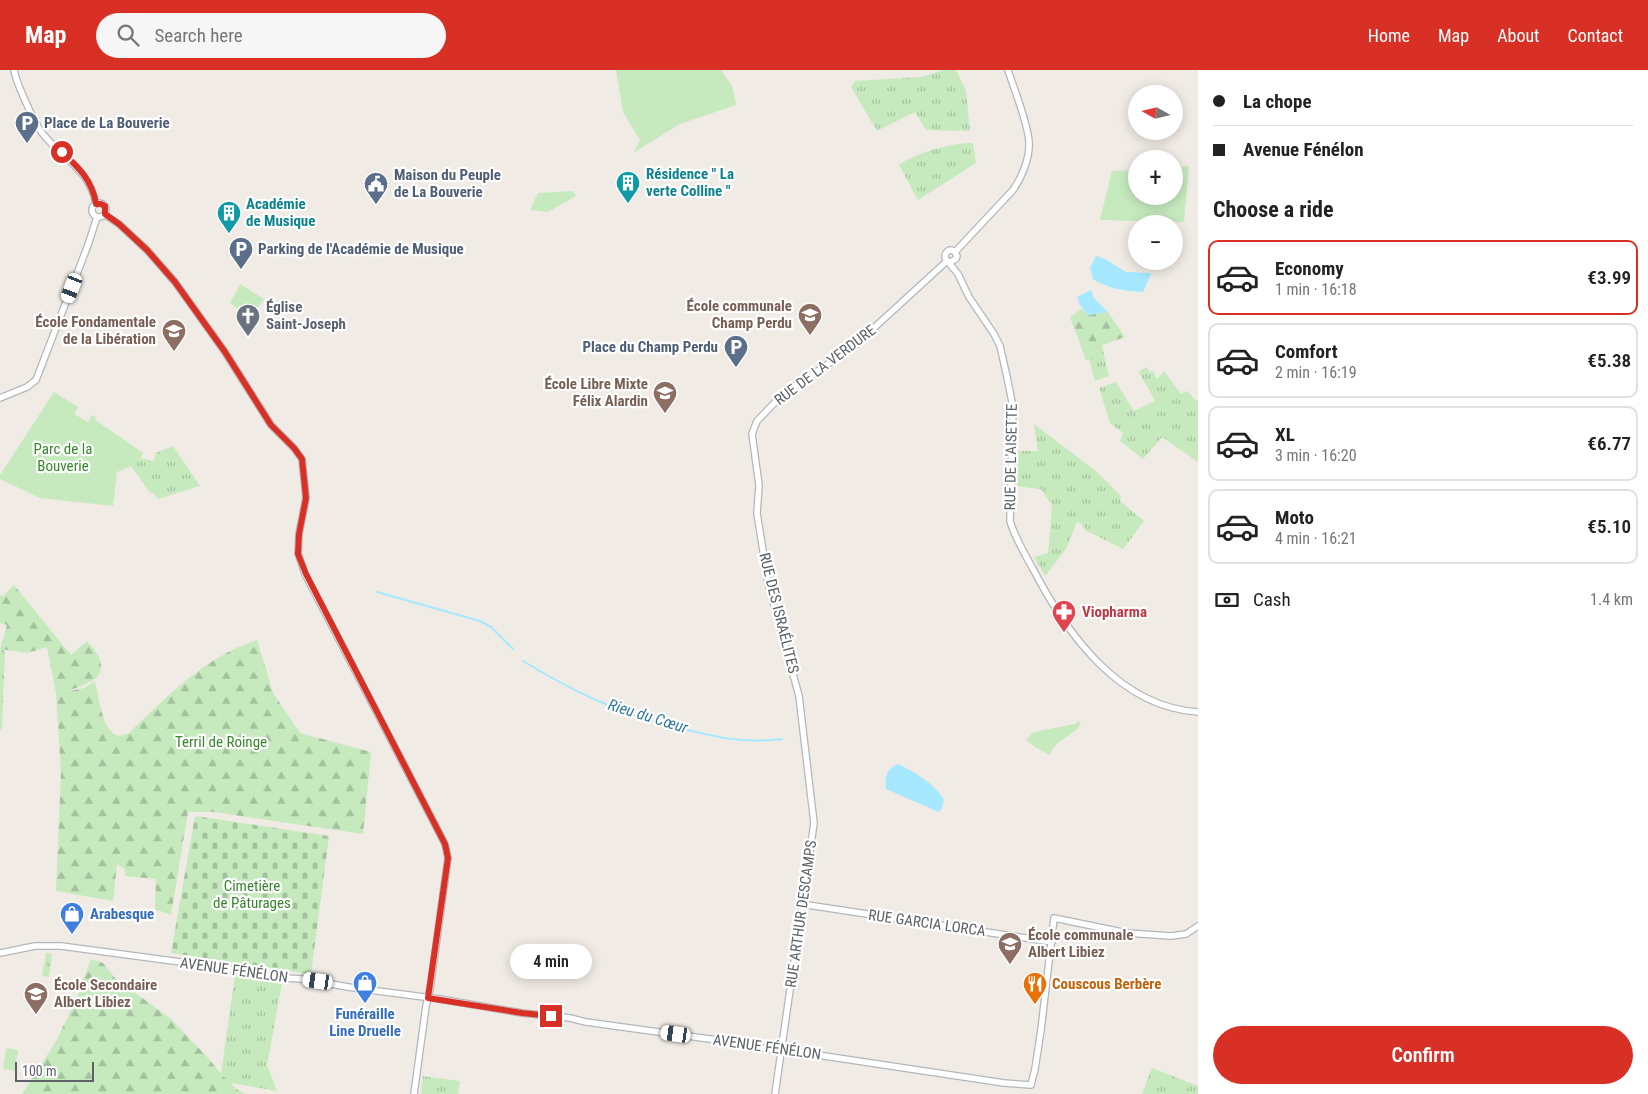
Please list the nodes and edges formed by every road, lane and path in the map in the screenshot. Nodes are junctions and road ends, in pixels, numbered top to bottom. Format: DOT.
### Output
graph roads {
  1 [pos="14,70"];
  2 [pos="1008,70"];
  3 [pos="96,204"];
  4 [pos="105,214"];
  5 [pos="97,217"];
  6 [pos="955,252"];
  7 [pos="951,261"];
  8 [pos="0,398"];
  9 [pos="752,434"];
  10 [pos="1198,712"];
  11 [pos="803,733"];
  12 [pos="801,904"];
  13 [pos="1198,926"];
  14 [pos="1052,942"];
  15 [pos="0,953"];
  16 [pos="428,998"];
  17 [pos="782,1050"];
  18 [pos="414,1094"];
  19 [pos="775,1094"];
  1 -- 3 [label="street"];
  2 -- 6 [label="street"];
  3 -- 4 [label="street"];
  3 -- 5 [label="street"];
  4 -- 5 [label="street"];
  4 -- 16 [label="street"];
  5 -- 8 [label="street"];
  6 -- 7 [label="street"];
  6 -- 7 [label="street"];
  7 -- 9 [label="street, RUE DE LA VERDURE"];
  7 -- 10 [label="street, RUE DE L'AISETTE"];
  9 -- 11 [label="street, RUE DES ISRAÉLITES"];
  11 -- 12 [label="street, RUE ARTHUR DESCAMPS"];
  12 -- 14 [label="street, RUE GARCIA LORCA"];
  12 -- 17 [label="street, RUE ARTHUR DESCAMPS"];
  13 -- 14 [label="street"];
  14 -- 17 [label="street, AVENUE FÉNÉLON"];
  15 -- 16 [label="street, AVENUE FÉNÉLON"];
  16 -- 17 [label="street, AVENUE FÉNÉLON"];
  16 -- 18 [label="street"];
  17 -- 19 [label="street, RUE ARTHUR DESCAMPS"];
}
